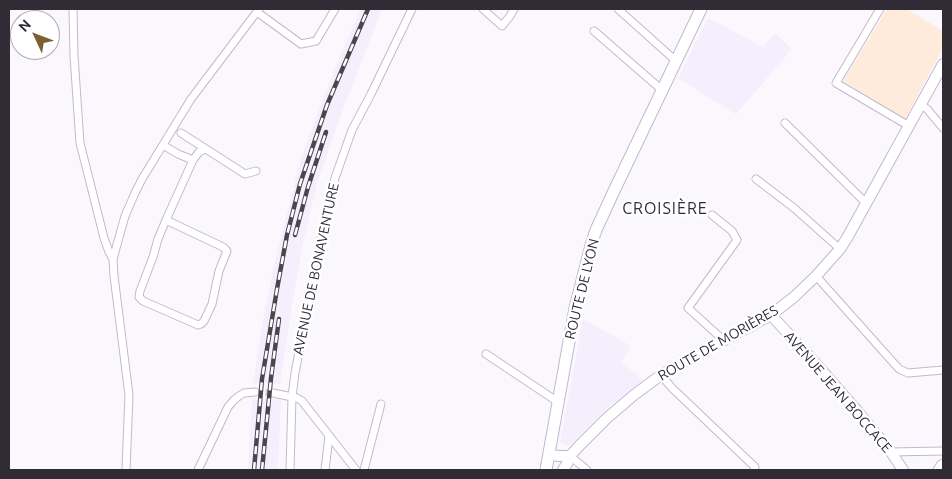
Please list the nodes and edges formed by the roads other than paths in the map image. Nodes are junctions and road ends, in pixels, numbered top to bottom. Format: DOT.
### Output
graph roads {
  1 [pos="73,9"];
  2 [pos="335,9"];
  3 [pos="412,9"];
  4 [pos="483,9"];
  5 [pos="514,9"];
  6 [pos="618,9"];
  7 [pos="880,9"];
  8 [pos="258,10"];
  9 [pos="699,10"];
  10 [pos="594,32"];
  11 [pos="676,61"];
  12 [pos="943,64"];
  13 [pos="941,76"];
  14 [pos="662,90"];
  15 [pos="921,105"];
  16 [pos="785,124"];
  17 [pos="909,126"];
  18 [pos="943,128"];
  19 [pos="181,133"];
  20 [pos="163,145"];
  21 [pos="205,149"];
  22 [pos="193,160"];
  23 [pos="256,171"];
  24 [pos="756,179"];
  25 [pos="866,203"];
  26 [pos="712,215"];
  27 [pos="166,220"];
  28 [pos="840,248"];
  29 [pos="113,258"];
  30 [pos="816,276"];
  31 [pos="771,315"];
  32 [pos="723,341"];
  33 [pos="486,354"];
  34 [pos="943,370"];
  35 [pos="661,375"];
  36 [pos="255,392"];
  37 [pos="273,393"];
  38 [pos="292,396"];
  39 [pos="558,402"];
  40 [pos="381,404"];
  41 [pos="329,436"];
  42 [pos="943,451"];
  43 [pos="891,452"];
  44 [pos="548,455"];
  45 [pos="570,456"];
  46 [pos="943,463"];
  47 [pos="126,470"];
  48 [pos="198,470"];
  49 [pos="290,470"];
  50 [pos="325,470"];
  51 [pos="356,470"];
  52 [pos="364,470"];
  53 [pos="546,470"];
  54 [pos="562,470"];
  55 [pos="587,470"];
  56 [pos="754,470"];
  57 [pos="903,470"];
  58 [pos="937,470"];
  1 -- 29 [label="street"];
  2 -- 8 [label="street"];
  3 -- 38 [label="street, AVENUE DE BONAVENTURE"];
  4 -- 5 [label="street"];
  6 -- 11 [label="street"];
  7 -- 17 [label="street"];
  8 -- 20 [label="street"];
  9 -- 11 [label="main road, ROUTE DE LYON"];
  10 -- 14 [label="street"];
  11 -- 14 [label="main road, ROUTE DE LYON"];
  12 -- 13 [label="main road, ROUTE DE MORIÈRES"];
  13 -- 15 [label="main road, ROUTE DE MORIÈRES"];
  14 -- 39 [label="main road, ROUTE DE LYON"];
  15 -- 17 [label="main road, ROUTE DE MORIÈRES"];
  15 -- 18 [label="street"];
  16 -- 25 [label="street"];
  17 -- 25 [label="main road, ROUTE DE MORIÈRES"];
  19 -- 21 [label="street"];
  20 -- 22 [label="street"];
  20 -- 29 [label="street"];
  21 -- 22 [label="street"];
  21 -- 23 [label="street"];
  22 -- 27 [label="street"];
  24 -- 28 [label="street"];
  25 -- 28 [label="main road, ROUTE DE MORIÈRES"];
  26 -- 32 [label="street"];
  27 -- 27 [label="street"];
  28 -- 30 [label="main road, ROUTE DE MORIÈRES"];
  29 -- 47 [label="street"];
  30 -- 31 [label="main road, ROUTE DE MORIÈRES"];
  30 -- 34 [label="street"];
  31 -- 32 [label="main road, ROUTE DE MORIÈRES"];
  31 -- 43 [label="main road, AVENUE JEAN BOCCACE"];
  32 -- 35 [label="main road, ROUTE DE MORIÈRES"];
  33 -- 39 [label="street"];
  35 -- 45 [label="main road, ROUTE DE MORIÈRES"];
  35 -- 56 [label="street"];
  36 -- 48 [label="street"];
  37 -- 38 [label="street"];
  38 -- 41 [label="street"];
  38 -- 49 [label="street, AVENUE DE BONAVENTURE"];
  39 -- 44 [label="main road, ROUTE DE LYON"];
  40 -- 52 [label="street"];
  41 -- 50 [label="street"];
  41 -- 51 [label="street"];
  42 -- 43 [label="street"];
  43 -- 57 [label="main road, AVENUE JEAN BOCCACE"];
  44 -- 45 [label="main road"];
  44 -- 53 [label="main road, ROUTE DE LYON"];
  45 -- 54 [label="main road, ROUTE DE MORIÈRES"];
  45 -- 55 [label="street"];
  46 -- 58 [label="street"];
}
